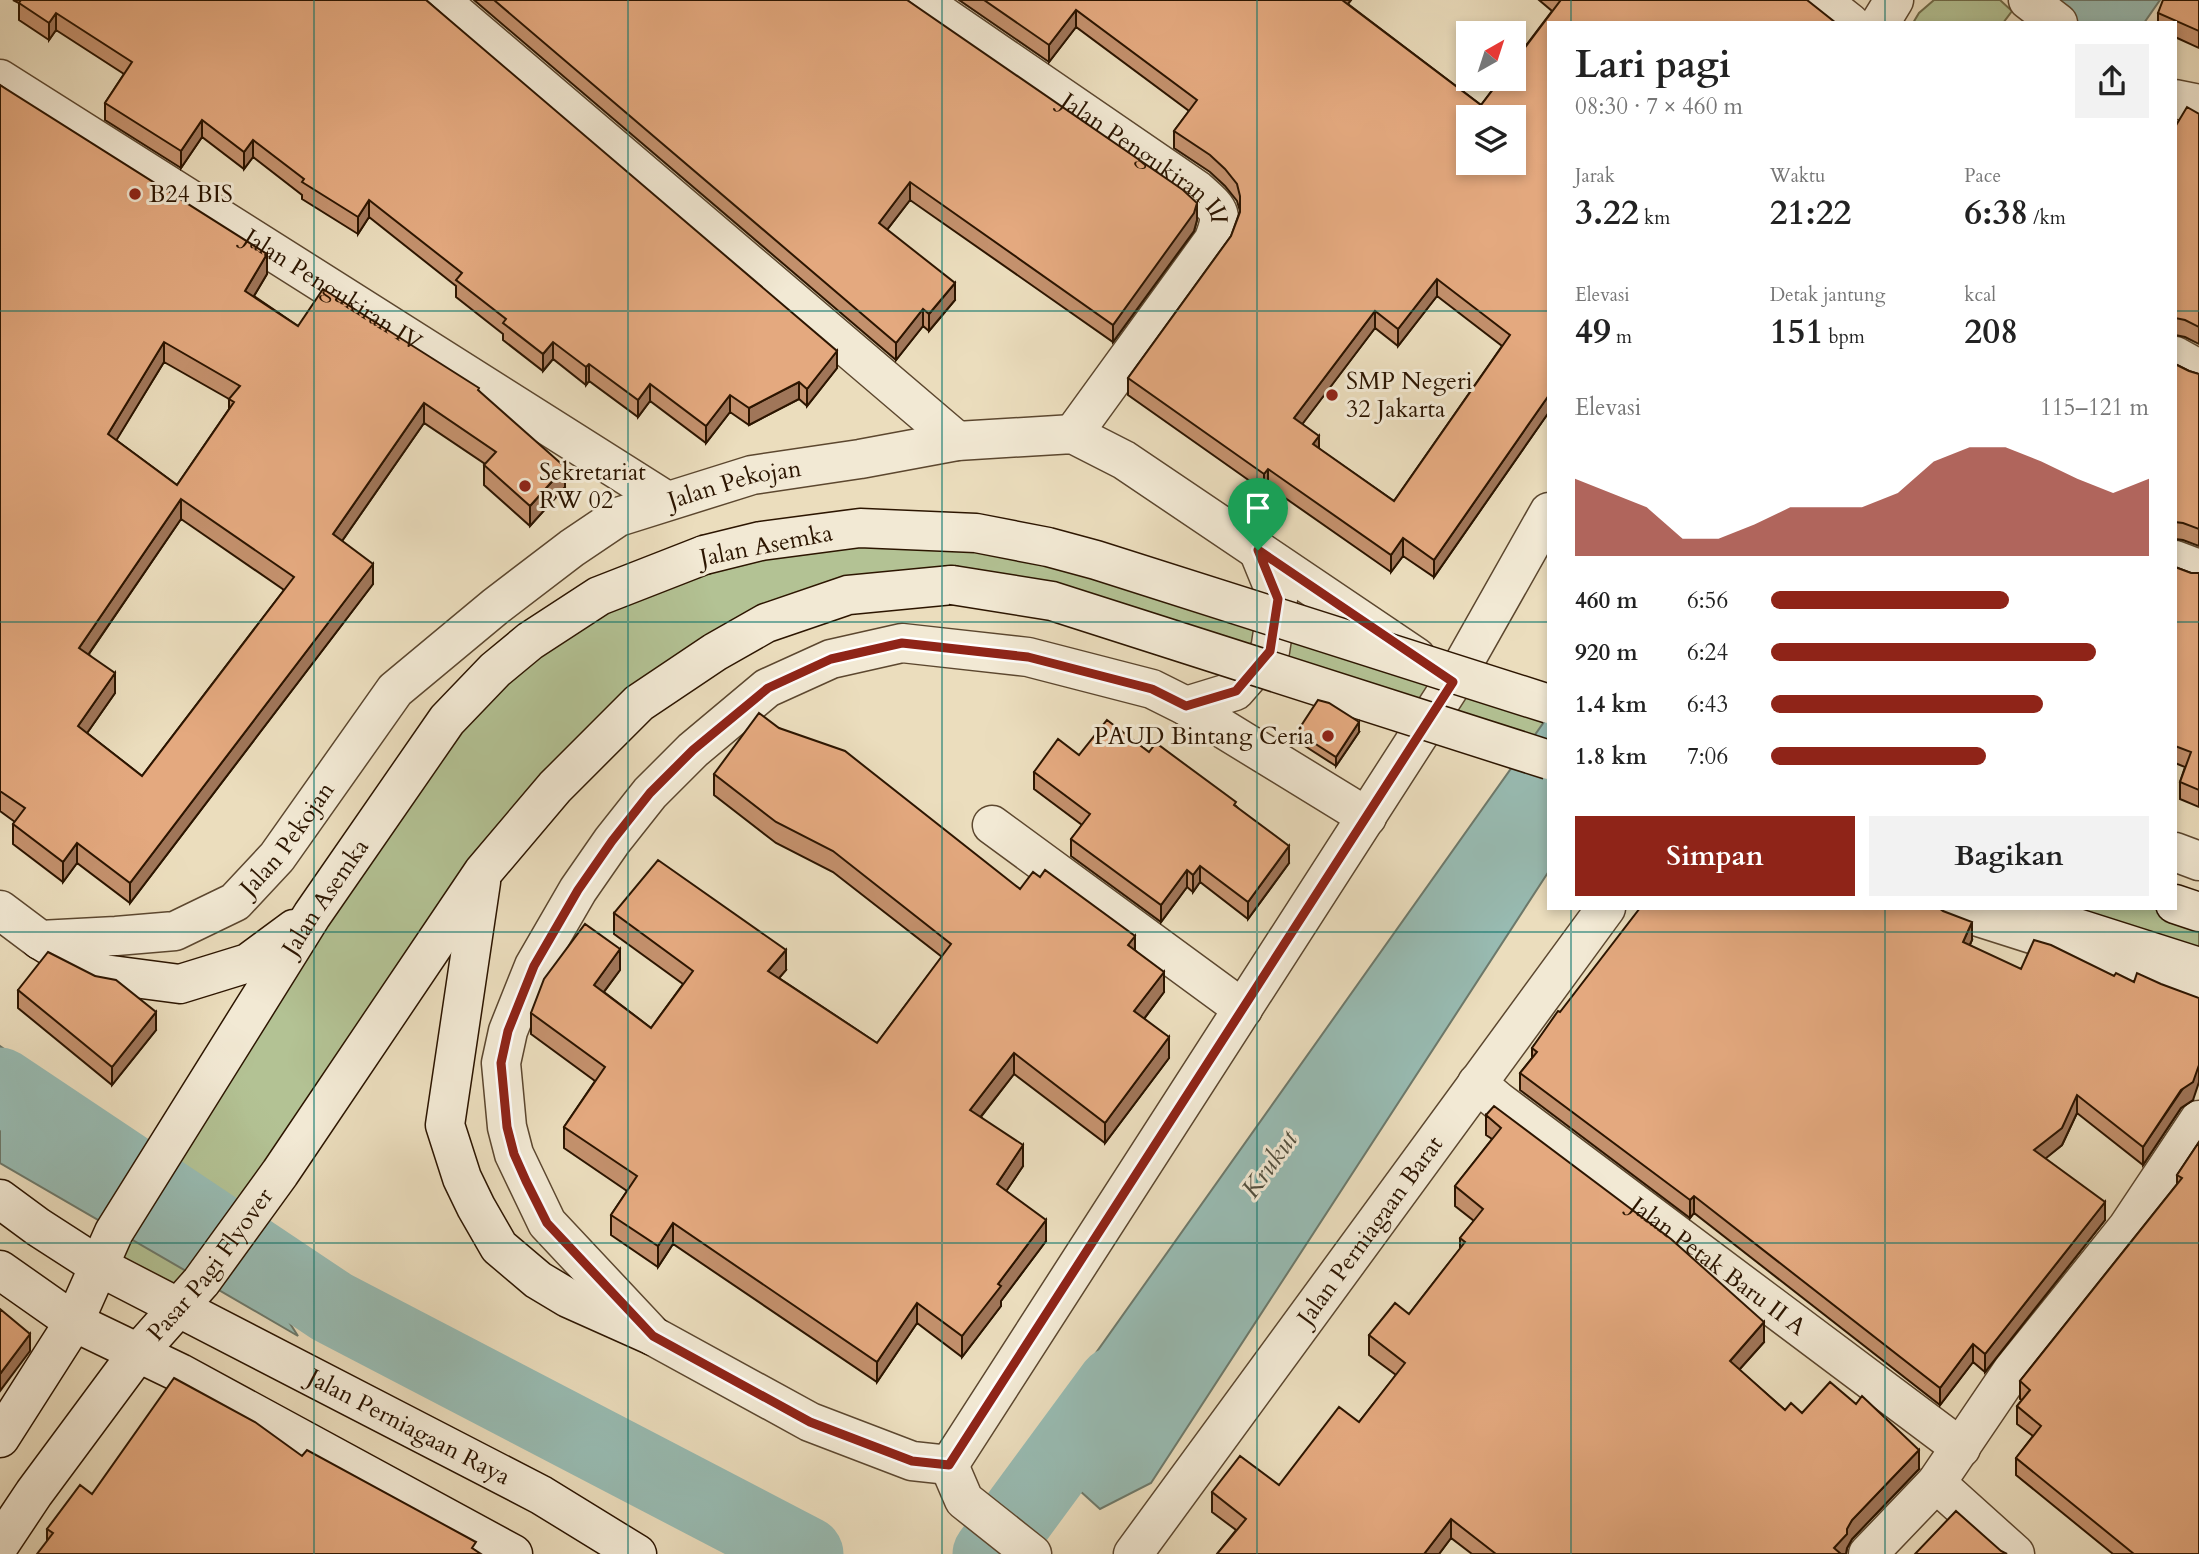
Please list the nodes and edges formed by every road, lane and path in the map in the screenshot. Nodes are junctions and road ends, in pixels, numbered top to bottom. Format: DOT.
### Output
graph roads {
  1 [pos="440,0"];
  2 [pos="920,0"];
  3 [pos="1821,0"];
  4 [pos="1894,0"];
  5 [pos="2028,0"];
  6 [pos="1847,21"];
  7 [pos="1881,21"];
  8 [pos="2055,21"];
  9 [pos="0,79"];
  10 [pos="2177,99"];
  11 [pos="2199,104"];
  12 [pos="2177,357"];
  13 [pos="2199,369"];
  14 [pos="1073,435"];
  15 [pos="957,441"];
  16 [pos="667,501"];
  17 [pos="1547,516"];
  18 [pos="1258,550"];
  19 [pos="2177,561"];
  20 [pos="2199,569"];
  21 [pos="1453,682"];
  22 [pos="1547,703"];
  23 [pos="1186,706"];
  24 [pos="1547,759"];
  25 [pos="1367,817"];
  26 [pos="992,825"];
  27 [pos="2177,853"];
  28 [pos="2199,861"];
  29 [pos="483,872"];
  30 [pos="2177,905"];
  31 [pos="0,910"];
  32 [pos="1605,910"];
  33 [pos="1956,910"];
  34 [pos="2020,910"];
  35 [pos="2199,912"];
  36 [pos="312,915"];
  37 [pos="40,940"];
  38 [pos="2199,967"];
  39 [pos="2199,987"];
  40 [pos="1243,1009"];
  41 [pos="1477,1083"];
  42 [pos="2199,1120"];
  43 [pos="0,1199"];
  44 [pos="100,1267"];
  45 [pos="0,1270"];
  46 [pos="190,1294"];
  47 [pos="74,1322"];
  48 [pos="653,1336"];
  49 [pos="137,1354"];
  50 [pos="0,1438"];
  51 [pos="1961,1448"];
  52 [pos="949,1465"];
  53 [pos="1936,1483"];
  54 [pos="0,1544"];
  55 [pos="513,1554"];
  56 [pos="637,1554"];
  57 [pos="1032,1554"];
  58 [pos="1133,1554"];
  59 [pos="1868,1554"];
  60 [pos="2015,1554"];
  1 -- 15 [label="street"];
  2 -- 14 [label="street, Jalan Pengukiran III"];
  3 -- 6 [label="street"];
  4 -- 7 [label="street"];
  5 -- 8 [label="street"];
  9 -- 16 [label="street, Jalan Pengukiran IV"];
  10 -- 11 [label="street"];
  12 -- 13 [label="street"];
  14 -- 15 [label="street, Jalan Pekojan"];
  14 -- 18 [label="street, Jalan Pekojan"];
  15 -- 16 [label="street, Jalan Pekojan"];
  16 -- 37 [label="street, Jalan Pekojan"];
  17 -- 21 [label="street"];
  18 -- 21 [label="street, Jalan Pekojan"];
  18 -- 23 [label="street"];
  19 -- 20 [label="street"];
  21 -- 25 [label="street"];
  22 -- 36 [label="street, Jalan Asemka, bridge"];
  23 -- 25 [label="street"];
  23 -- 48 [label="street"];
  24 -- 29 [label="street, bridge"];
  25 -- 40 [label="street"];
  26 -- 40 [label="street"];
  27 -- 28 [label="street"];
  29 -- 46 [label="street, Pasar Pagi Flyover"];
  29 -- 48 [label="street"];
  30 -- 35 [label="street"];
  31 -- 37 [label="street"];
  32 -- 41 [label="street, Jalan Perniagaan Barat"];
  33 -- 39 [label="street"];
  34 -- 38 [label="street"];
  36 -- 37 [label="street"];
  36 -- 44 [label="street, Jalan Asemka"];
  40 -- 52 [label="street"];
  41 -- 51 [label="street, Jalan Petak Baru II A"];
  41 -- 58 [label="street, Jalan Perniagaan Barat"];
  42 -- 51 [label="street"];
  43 -- 44 [label="street, Jalan Perniagaan Raya"];
  44 -- 46 [label="street, Jalan Perniagaan Raya"];
  44 -- 47 [label="street"];
  45 -- 47 [label="street"];
  46 -- 49 [label="street, Pasar Pagi Flyover"];
  46 -- 56 [label="street, Jalan Perniagaan Raya"];
  47 -- 49 [label="street"];
  47 -- 50 [label="street"];
  48 -- 52 [label="street"];
  49 -- 54 [label="street, Pasar Pagi Flyover"];
  49 -- 55 [label="street"];
  51 -- 53 [label="street"];
  52 -- 57 [label="street"];
  53 -- 59 [label="street"];
  53 -- 60 [label="street"];
}
